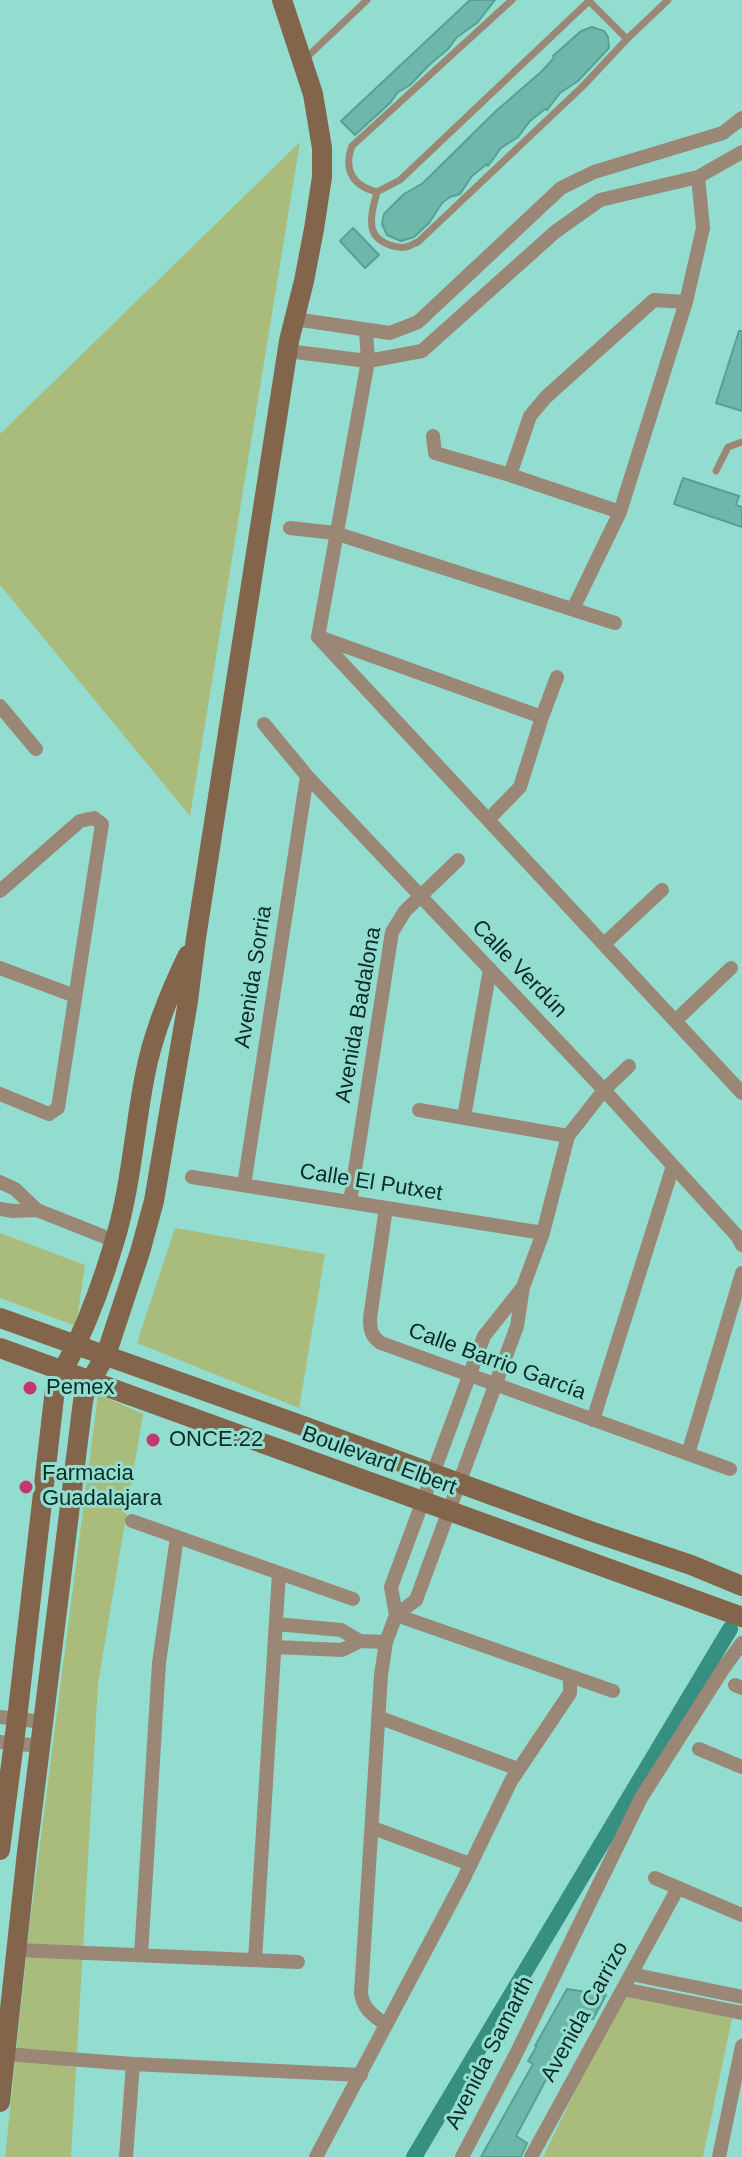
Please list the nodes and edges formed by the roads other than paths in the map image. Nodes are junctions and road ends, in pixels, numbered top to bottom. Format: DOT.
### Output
graph roads {
  1 [pos="282,0"];
  2 [pos="367,0"];
  3 [pos="512,0"];
  4 [pos="668,0"];
  5 [pos="588,1"];
  6 [pos="627,39"];
  7 [pos="304,60"];
  8 [pos="742,118"];
  9 [pos="742,152"];
  10 [pos="698,177"];
  11 [pos="377,192"];
  12 [pos="686,302"];
  13 [pos="294,319"];
  14 [pos="366,330"];
  15 [pos="287,351"];
  16 [pos="368,361"];
  17 [pos="433,436"];
  18 [pos="742,442"];
  19 [pos="716,471"];
  20 [pos="510,475"];
  21 [pos="620,512"];
  22 [pos="290,528"];
  23 [pos="335,533"];
  24 [pos="573,609"];
  25 [pos="615,623"];
  26 [pos="318,637"];
  27 [pos="557,677"];
  28 [pos="0,706"];
  29 [pos="542,717"];
  30 [pos="6,724"];
  31 [pos="264,724"];
  32 [pos="36,749"];
  33 [pos="307,776"];
  34 [pos="488,820"];
  35 [pos="458,860"];
  36 [pos="662,890"];
  37 [pos="0,891"];
  38 [pos="420,897"];
  39 [pos="604,944"];
  40 [pos="0,968"];
  41 [pos="731,968"];
  42 [pos="490,969"];
  43 [pos="75,996"];
  44 [pos="178,998"];
  45 [pos="675,1021"];
  46 [pos="629,1066"];
  47 [pos="604,1090"];
  48 [pos="742,1093"];
  49 [pos="0,1094"];
  50 [pos="419,1110"];
  51 [pos="464,1117"];
  52 [pos="568,1136"];
  53 [pos="673,1166"];
  54 [pos="192,1177"];
  55 [pos="0,1182"];
  56 [pos="244,1185"];
  57 [pos="350,1202"];
  58 [pos="386,1208"];
  59 [pos="0,1209"];
  60 [pos="37,1210"];
  61 [pos="543,1233"];
  62 [pos="115,1241"];
  63 [pos="742,1245"];
  64 [pos="742,1273"];
  65 [pos="523,1287"];
  66 [pos="0,1318"];
  67 [pos="76,1346"];
  68 [pos="0,1348"];
  69 [pos="106,1355"];
  70 [pos="62,1371"];
  71 [pos="469,1375"];
  72 [pos="90,1381"];
  73 [pos="496,1385"];
  74 [pos="593,1420"];
  75 [pos="688,1454"];
  76 [pos="730,1469"];
  77 [pos="432,1474"];
  78 [pos="459,1484"];
  79 [pos="422,1502"];
  80 [pos="449,1511"];
  81 [pos="132,1521"];
  82 [pos="177,1537"];
  83 [pos="279,1573"];
  84 [pos="742,1586"];
  85 [pos="353,1599"];
  86 [pos="396,1615"];
  87 [pos="742,1617"];
  88 [pos="276,1624"];
  89 [pos="360,1641"];
  90 [pos="386,1642"];
  91 [pos="742,1643"];
  92 [pos="275,1647"];
  93 [pos="570,1677"];
  94 [pos="613,1691"];
  95 [pos="378,1717"];
  96 [pos="9,1718"];
  97 [pos="44,1722"];
  98 [pos="7,1742"];
  99 [pos="40,1746"];
  100 [pos="699,1749"];
  101 [pos="742,1767"];
  102 [pos="518,1769"];
  103 [pos="373,1828"];
  104 [pos="0,1850"];
  105 [pos="470,1864"];
  106 [pos="655,1878"];
  107 [pos="678,1888"];
  108 [pos="742,1915"];
  109 [pos="17,1950"];
  110 [pos="141,1955"];
  111 [pos="255,1960"];
  112 [pos="298,1962"];
  113 [pos="631,1974"];
  114 [pos="623,1989"];
  115 [pos="742,1997"];
  116 [pos="742,2013"];
  117 [pos="385,2024"];
  118 [pos="742,2046"];
  119 [pos="5,2054"];
  120 [pos="133,2064"];
  121 [pos="361,2075"];
  122 [pos="0,2102"];
  123 [pos="126,2157"];
  124 [pos="316,2157"];
  125 [pos="462,2157"];
  126 [pos="531,2157"];
  127 [pos="719,2157"];
  1 -- 7 [label="street"];
  2 -- 7 [label="lane"];
  3 -- 11 [label="lane"];
  4 -- 6 [label="lane"];
  5 -- 6 [label="lane"];
  5 -- 11 [label="lane"];
  6 -- 11 [label="lane"];
  7 -- 13 [label="street"];
  8 -- 14 [label="street"];
  9 -- 10 [label="street"];
  10 -- 12 [label="street"];
  10 -- 16 [label="street"];
  12 -- 20 [label="street"];
  12 -- 21 [label="street"];
  13 -- 14 [label="street"];
  13 -- 15 [label="street"];
  14 -- 16 [label="street"];
  15 -- 16 [label="street"];
  15 -- 44 [label="street"];
  16 -- 23 [label="street"];
  17 -- 20 [label="street"];
  18 -- 19 [label="lane"];
  20 -- 21 [label="street"];
  21 -- 24 [label="street"];
  22 -- 23 [label="street"];
  23 -- 24 [label="street"];
  23 -- 26 [label="street"];
  24 -- 25 [label="street"];
  26 -- 29 [label="street"];
  26 -- 34 [label="street"];
  27 -- 29 [label="street"];
  28 -- 30 [label="street"];
  29 -- 34 [label="street"];
  30 -- 32 [label="street"];
  31 -- 33 [label="street, Calle Verdún"];
  33 -- 38 [label="street, Calle Verdún"];
  33 -- 56 [label="street, Avenida Sorria"];
  34 -- 39 [label="street"];
  35 -- 38 [label="street, Avenida Badalona"];
  36 -- 39 [label="street"];
  37 -- 43 [label="street"];
  38 -- 42 [label="street, Calle Verdún"];
  38 -- 57 [label="street, Avenida Badalona"];
  39 -- 45 [label="street"];
  40 -- 43 [label="street"];
  41 -- 45 [label="street"];
  42 -- 47 [label="street, Calle Verdún"];
  42 -- 51 [label="street"];
  43 -- 49 [label="street"];
  44 -- 62 [label="street"];
  44 -- 69 [label="street"];
  45 -- 48 [label="street"];
  46 -- 47 [label="street"];
  47 -- 52 [label="street"];
  47 -- 53 [label="street, Calle Verdún"];
  50 -- 51 [label="street"];
  51 -- 52 [label="street"];
  52 -- 61 [label="street"];
  53 -- 63 [label="street, Calle Verdún"];
  53 -- 74 [label="street"];
  54 -- 56 [label="street, Calle El Putxet"];
  55 -- 60 [label="street"];
  56 -- 57 [label="street, Calle El Putxet"];
  57 -- 58 [label="street, Calle El Putxet"];
  58 -- 61 [label="street, Calle El Putxet"];
  58 -- 71 [label="street, Calle Barrio García"];
  59 -- 60 [label="street"];
  60 -- 62 [label="street"];
  61 -- 65 [label="street"];
  62 -- 67 [label="street"];
  64 -- 75 [label="street"];
  65 -- 71 [label="street"];
  65 -- 73 [label="street"];
  66 -- 67 [label="street, Boulevard Elbert"];
  67 -- 69 [label="street, Boulevard Elbert"];
  67 -- 70 [label="street"];
  68 -- 70 [label="street, Boulevard Elbert"];
  69 -- 72 [label="street"];
  69 -- 77 [label="street, Boulevard Elbert"];
  70 -- 72 [label="street, Boulevard Elbert"];
  70 -- 96 [label="street"];
  71 -- 73 [label="street, Calle Barrio García"];
  71 -- 77 [label="street"];
  72 -- 79 [label="street, Boulevard Elbert"];
  72 -- 97 [label="street"];
  73 -- 74 [label="street, Calle Barrio García"];
  73 -- 78 [label="street"];
  74 -- 75 [label="street, Calle Barrio García"];
  75 -- 76 [label="street, Calle Barrio García"];
  77 -- 78 [label="street, Boulevard Elbert"];
  77 -- 79 [label="street"];
  78 -- 80 [label="street"];
  78 -- 84 [label="street, Boulevard Elbert"];
  79 -- 80 [label="street, Boulevard Elbert"];
  79 -- 86 [label="street"];
  80 -- 86 [label="street"];
  80 -- 87 [label="street, Boulevard Elbert"];
  81 -- 82 [label="street"];
  82 -- 83 [label="street"];
  82 -- 110 [label="street"];
  83 -- 85 [label="street"];
  83 -- 88 [label="street"];
  86 -- 90 [label="street"];
  86 -- 93 [label="street"];
  88 -- 89 [label="street"];
  88 -- 92 [label="street"];
  89 -- 90 [label="street"];
  89 -- 92 [label="street"];
  90 -- 95 [label="street"];
  91 -- 125 [label="street, Avenida Samarth"];
  92 -- 111 [label="street"];
  93 -- 94 [label="street"];
  93 -- 102 [label="street"];
  95 -- 102 [label="street"];
  95 -- 103 [label="street"];
  96 -- 97 [label="street"];
  96 -- 98 [label="street"];
  97 -- 99 [label="street"];
  98 -- 99 [label="street"];
  98 -- 104 [label="street"];
  99 -- 109 [label="street"];
  100 -- 101 [label="street"];
  102 -- 105 [label="street"];
  103 -- 105 [label="street"];
  103 -- 117 [label="street"];
  105 -- 117 [label="street"];
  106 -- 107 [label="street"];
  107 -- 108 [label="street"];
  107 -- 113 [label="street, Avenida Carrizo"];
  109 -- 110 [label="street"];
  109 -- 119 [label="street"];
  110 -- 111 [label="street"];
  111 -- 112 [label="street"];
  113 -- 114 [label="street, Avenida Carrizo"];
  113 -- 115 [label="street"];
  114 -- 116 [label="street"];
  114 -- 126 [label="street, Avenida Carrizo"];
  117 -- 121 [label="street"];
  118 -- 127 [label="street"];
  119 -- 120 [label="street"];
  119 -- 122 [label="street"];
  120 -- 121 [label="street"];
  120 -- 123 [label="street"];
  121 -- 124 [label="street"];
}
